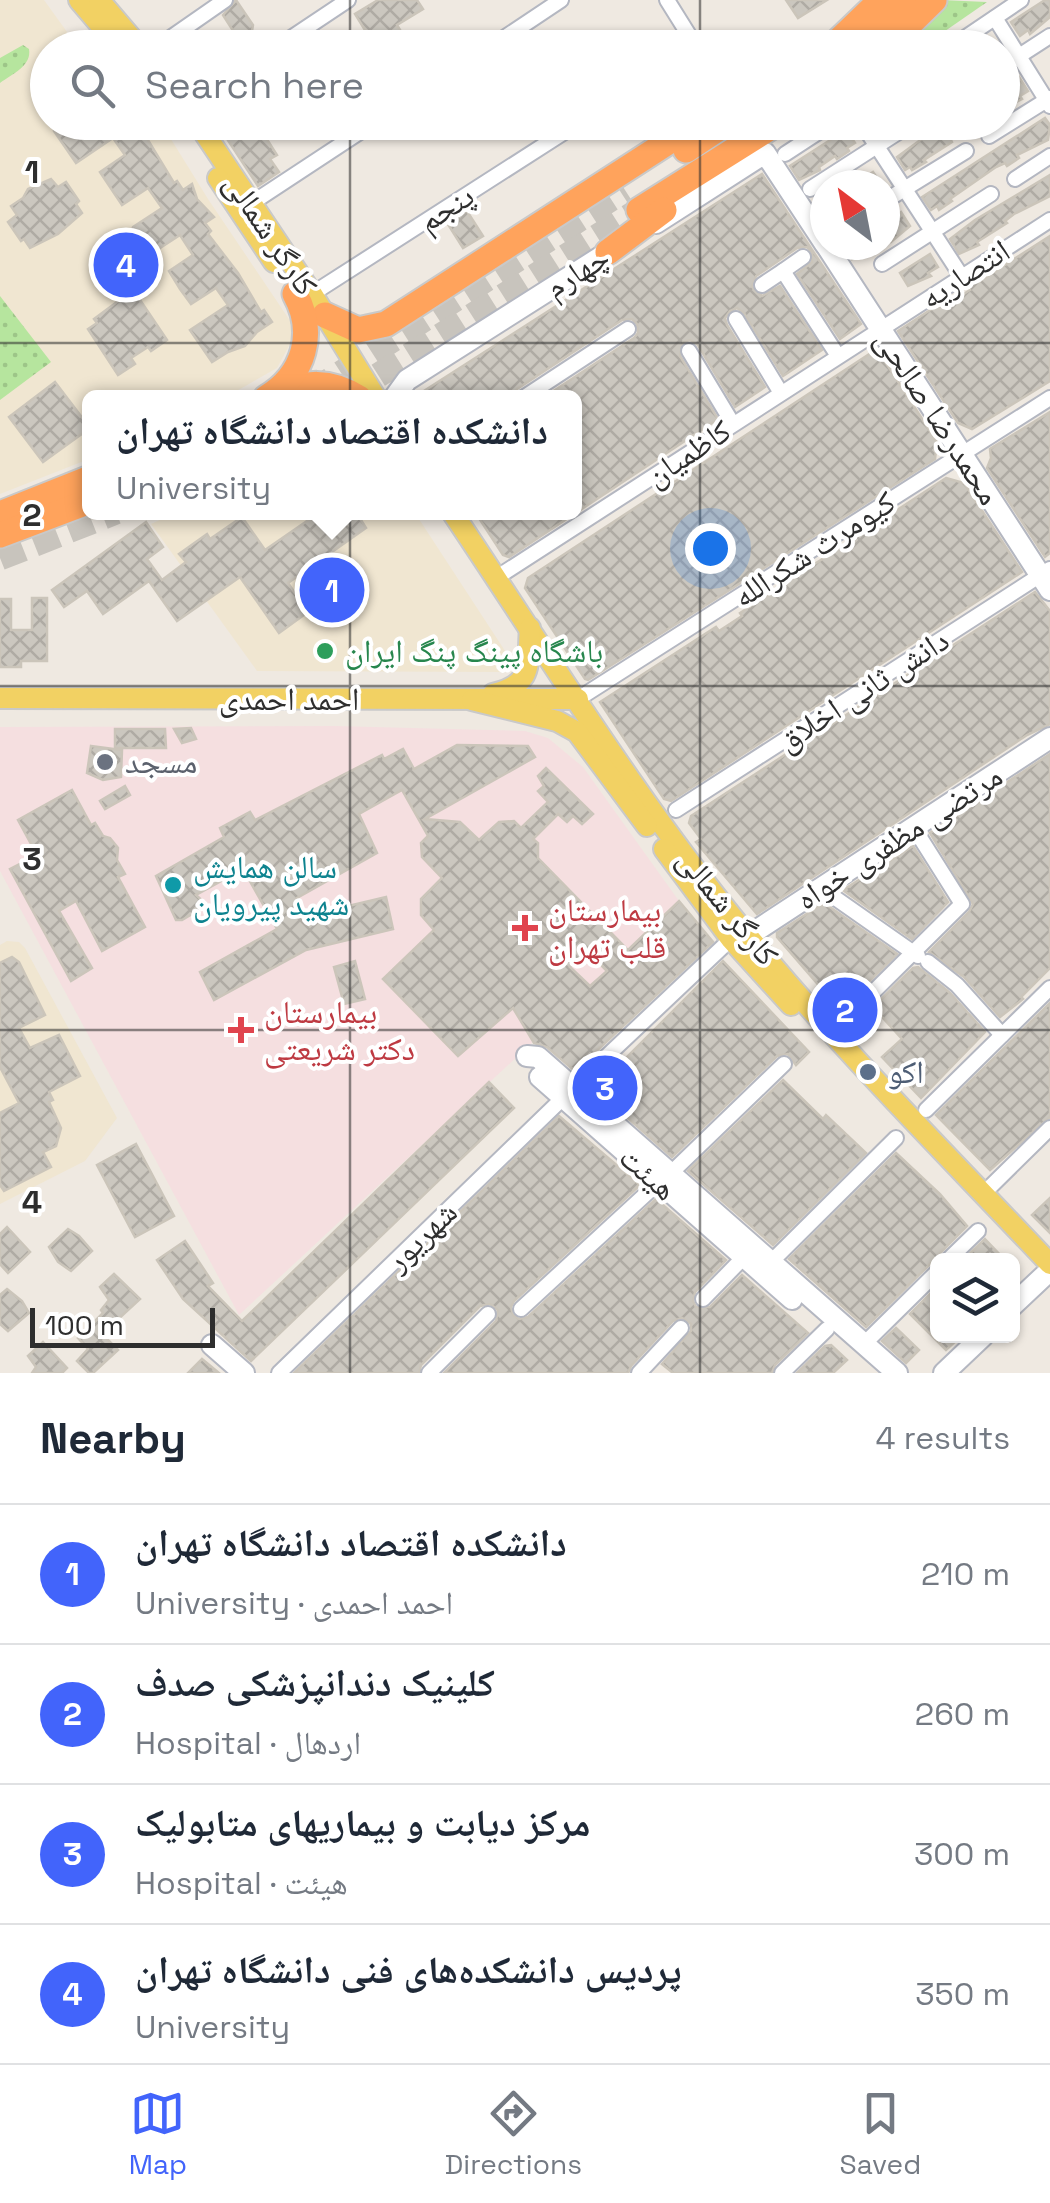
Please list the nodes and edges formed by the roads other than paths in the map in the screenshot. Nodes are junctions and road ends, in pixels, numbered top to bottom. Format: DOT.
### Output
graph roads {
  1 [pos="79,0"];
  2 [pos="98,0"];
  3 [pos="225,0"];
  4 [pos="348,0"];
  5 [pos="561,0"];
  6 [pos="667,0"];
  7 [pos="857,0"];
  8 [pos="881,0"];
  9 [pos="909,0"];
  10 [pos="934,0"];
  11 [pos="1021,0"];
  12 [pos="995,18"];
  13 [pos="105,30"];
  14 [pos="124,30"];
  15 [pos="182,30"];
  16 [pos="303,30"];
  17 [pos="516,30"];
  18 [pos="686,30"];
  19 [pos="831,30"];
  20 [pos="850,30"];
  21 [pos="882,30"];
  22 [pos="903,30"];
  23 [pos="977,30"];
  24 [pos="1003,30"];
  25 [pos="1050,36"];
  26 [pos="1020,55"];
  27 [pos="1020,58"];
  28 [pos="1049,101"];
  29 [pos="1020,118"];
  30 [pos="194,140"];
  31 [pos="209,140"];
  32 [pos="348,140"];
  33 [pos="553,140"];
  34 [pos="671,140"];
  35 [pos="706,140"];
  36 [pos="763,140"];
  37 [pos="768,140"];
  38 [pos="773,140"];
  39 [pos="872,140"];
  40 [pos="886,140"];
  41 [pos="876,146"];
  42 [pos="736,149"];
  43 [pos="966,151"];
  44 [pos="1050,156"];
  45 [pos="839,170"];
  46 [pos="1015,179"];
  47 [pos="904,189"];
  48 [pos="900,192"];
  49 [pos="991,194"];
  50 [pos="252,203"];
  51 [pos="810,214"];
  52 [pos="1050,220"];
  53 [pos="932,231"];
  54 [pos="608,252"];
  55 [pos="803,258"];
  56 [pos="835,260"];
  57 [pos="882,264"];
  58 [pos="782,271"];
  59 [pos="962,276"];
  60 [pos="762,285"];
  61 [pos="310,301"];
  62 [pos="736,319"];
  63 [pos="880,328"];
  64 [pos="628,329"];
  65 [pos="690,351"];
  66 [pos="838,356"];
  67 [pos="275,390"];
  68 [pos="286,390"];
  69 [pos="346,390"];
  70 [pos="371,390"];
  71 [pos="400,390"];
  72 [pos="534,390"];
  73 [pos="781,393"];
  74 [pos="1050,398"];
  75 [pos="733,424"];
  76 [pos="962,454"];
  77 [pos="82,481"];
  78 [pos="82,504"];
  79 [pos="0,514"];
  80 [pos="457,520"];
  81 [pos="0,536"];
  82 [pos="496,578"];
  83 [pos="1047,578"];
  84 [pos="530,628"];
  85 [pos="0,698"];
  86 [pos="578,699"];
  87 [pos="472,700"];
  88 [pos="1050,738"];
  89 [pos="676,810"];
  90 [pos="914,828"];
  91 [pos="821,888"];
  92 [pos="739,938"];
  93 [pos="920,957"];
  94 [pos="1050,988"];
  95 [pos="842,1022"];
  96 [pos="1002,1035"];
  97 [pos="784,1064"];
  98 [pos="568,1093"];
  99 [pos="926,1110"];
  100 [pos="1050,1128"];
  101 [pos="896,1138"];
  102 [pos="665,1178"];
  103 [pos="984,1193"];
  104 [pos="978,1231"];
  105 [pos="955,1253"];
  106 [pos="744,1257"];
  107 [pos="771,1262"];
  108 [pos="1049,1272"];
  109 [pos="930,1279"];
  110 [pos="703,1298"];
  111 [pos="1020,1299"];
  112 [pos="521,1309"];
  113 [pos="488,1314"];
  114 [pos="682,1328"];
  115 [pos="827,1329"];
  116 [pos="975,1343"];
  117 [pos="864,1344"];
  118 [pos="212,1345"];
  119 [pos="649,1370"];
  120 [pos="244,1373"];
  121 [pos="279,1373"];
  122 [pos="429,1373"];
  123 [pos="782,1373"];
  124 [pos="876,1373"];
  125 [pos="897,1373"];
  126 [pos="944,1373"];
  1 -- 13 [label="main road"];
  2 -- 14 [label="main road"];
  3 -- 15 [label="street"];
  4 -- 16 [label="street"];
  5 -- 17 [label="street"];
  6 -- 18 [label="street"];
  7 -- 19 [label="highway"];
  8 -- 20 [label="highway"];
  9 -- 21 [label="highway"];
  10 -- 22 [label="highway"];
  11 -- 12 [label="street"];
  12 -- 23 [label="street"];
  12 -- 24 [label="street"];
  25 -- 26 [label="street"];
  27 -- 28 [label="street"];
  28 -- 29 [label="street"];
  30 -- 61 [label="main road, کارگر شمالی"];
  31 -- 50 [label="main road, کارگر شمالی"];
  32 -- 50 [label="street"];
  33 -- 61 [label="street, پنجم"];
  34 -- 61 [label="highway"];
  35 -- 42 [label="highway"];
  36 -- 42 [label="highway"];
  37 -- 54 [label="street, چهارم"];
  38 -- 51 [label="street, محمدرضا صالحی"];
  39 -- 41 [label="street"];
  40 -- 41 [label="street"];
  41 -- 45 [label="street"];
  41 -- 47 [label="street"];
  42 -- 54 [label="highway"];
  43 -- 47 [label="street"];
  44 -- 46 [label="street"];
  47 -- 48 [label="street"];
  47 -- 53 [label="street"];
  49 -- 53 [label="street"];
  50 -- 61 [label="main road, کارگر شمالی"];
  52 -- 59 [label="street, انتصاریه"];
  53 -- 57 [label="street"];
  53 -- 59 [label="street"];
  54 -- 71 [label="street, چهارم"];
  55 -- 58 [label="street"];
  56 -- 63 [label="street, محمدرضا صالحی"];
  58 -- 60 [label="street"];
  58 -- 66 [label="street"];
  59 -- 63 [label="street, انتصاریه"];
  61 -- 67 [label="highway"];
  61 -- 70 [label="main road, کارگر شمالی"];
  62 -- 73 [label="street"];
  63 -- 66 [label="street, کاظمیان"];
  63 -- 76 [label="street, محمدرضا صالحی"];
  64 -- 72 [label="street"];
  65 -- 75 [label="street"];
  66 -- 73 [label="street, کاظمیان"];
  68 -- 69 [label="highway"];
  73 -- 75 [label="street, کاظمیان"];
  74 -- 76 [label="street, کیومرث شکرالله"];
  75 -- 82 [label="street, کاظمیان"];
  76 -- 83 [label="street, محمدرضا صالحی"];
  76 -- 86 [label="street, کیومرث شکرالله"];
  77 -- 79 [label="highway"];
  78 -- 81 [label="highway"];
  80 -- 82 [label="main road, کارگر شمالی"];
  82 -- 84 [label="main road, کارگر شمالی"];
  83 -- 89 [label="street, دانش ثانی اخلاق"];
  84 -- 86 [label="main road, کارگر شمالی"];
  84 -- 87 [label="main road"];
  85 -- 87 [label="main road, احمد احمدی"];
  86 -- 87 [label="main road, احمد احمدی"];
  86 -- 92 [label="main road, کارگر شمالی"];
  87 -- 92 [label="main road, کارگر شمالی"];
  88 -- 90 [label="street, مرتضی مظفری خواه"];
  90 -- 91 [label="street, مرتضی مظفری خواه"];
  90 -- 93 [label="street"];
  91 -- 92 [label="street, مرتضی مظفری خواه"];
  91 -- 93 [label="street"];
  92 -- 98 [label="street, شهریور"];
  92 -- 103 [label="main road, کارگر شمالی"];
  92 -- 108 [label="main road, کارگر شمالی"];
  93 -- 95 [label="street"];
  93 -- 96 [label="street"];
  94 -- 96 [label="street"];
  96 -- 99 [label="street"];
  97 -- 102 [label="street"];
  98 -- 102 [label="street, هیئت"];
  98 -- 121 [label="street, شهریور"];
  100 -- 103 [label="street"];
  101 -- 107 [label="street"];
  102 -- 106 [label="street, هیئت"];
  102 -- 107 [label="street, هیئت"];
  102 -- 112 [label="street"];
  103 -- 108 [label="main road, کارگر شمالی"];
  104 -- 105 [label="street"];
  106 -- 110 [label="street"];
  106 -- 115 [label="street, هیئت"];
  107 -- 117 [label="street, هیئت"];
  108 -- 111 [label="street"];
  109 -- 117 [label="street"];
  113 -- 122 [label="street"];
  114 -- 119 [label="street"];
  115 -- 123 [label="street"];
  115 -- 124 [label="street, هیئت"];
  116 -- 126 [label="street"];
  117 -- 125 [label="street, هیئت"];
  118 -- 120 [label="street"];
}
